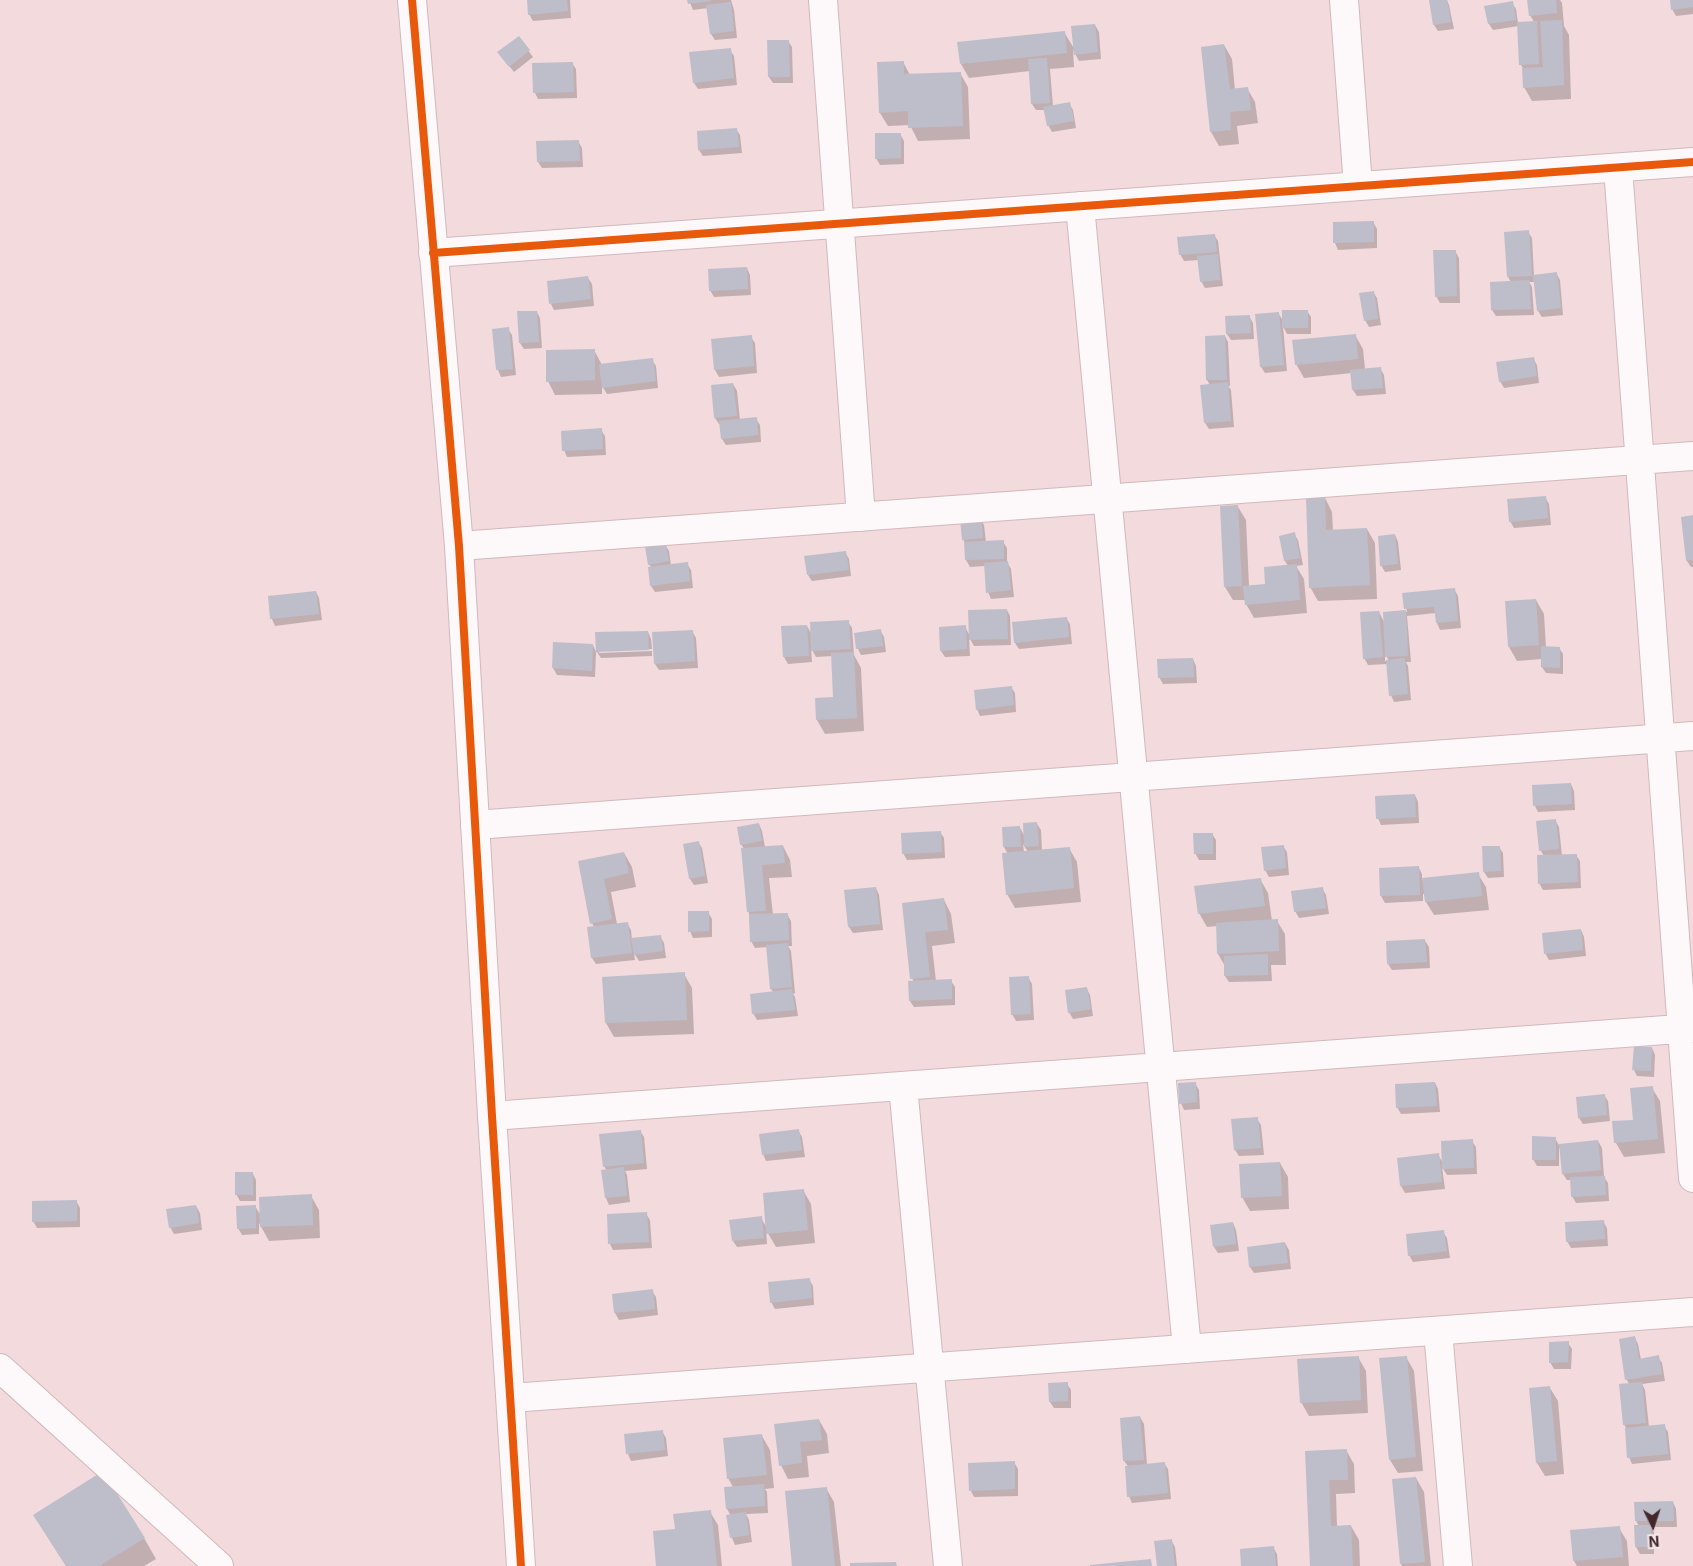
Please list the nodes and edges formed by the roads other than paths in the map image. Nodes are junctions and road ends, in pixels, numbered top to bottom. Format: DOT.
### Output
graph roads {
  1 [pos="412,0"];
  2 [pos="823,0"];
  3 [pos="1344,0"];
  4 [pos="1693,162"];
  5 [pos="1618,168"];
  6 [pos="1358,186"];
  7 [pos="1080,206"];
  8 [pos="839,225"];
  9 [pos="433,253"];
  10 [pos="1693,456"];
  11 [pos="1640,460"];
  12 [pos="1107,499"];
  13 [pos="861,517"];
  14 [pos="459,546"];
  15 [pos="1693,736"];
  16 [pos="1660,738"];
  17 [pos="1133,777"];
  18 [pos="475,826"];
  19 [pos="1687,1028"];
  20 [pos="1160,1066"];
  21 [pos="903,1086"];
  22 [pos="492,1116"];
  23 [pos="1693,1178"];
  24 [pos="1693,1312"];
  25 [pos="1438,1331"];
  26 [pos="1187,1349"];
  27 [pos="0,1368"];
  28 [pos="928,1368"];
  29 [pos="511,1398"];
  30 [pos="219,1566"];
  31 [pos="521,1566"];
  32 [pos="948,1566"];
  33 [pos="1458,1566"];
  1 -- 9 [label="street"];
  2 -- 8 [label="street"];
  3 -- 6 [label="street"];
  4 -- 5 [label="street"];
  5 -- 6 [label="street"];
  5 -- 11 [label="street"];
  6 -- 7 [label="street"];
  7 -- 8 [label="street"];
  7 -- 12 [label="street"];
  8 -- 9 [label="street"];
  8 -- 13 [label="street"];
  9 -- 14 [label="street"];
  10 -- 11 [label="street"];
  11 -- 12 [label="street"];
  11 -- 16 [label="street"];
  12 -- 13 [label="street"];
  12 -- 17 [label="street"];
  13 -- 14 [label="street"];
  14 -- 18 [label="street"];
  15 -- 16 [label="street"];
  16 -- 17 [label="street"];
  16 -- 19 [label="street"];
  17 -- 18 [label="street"];
  17 -- 20 [label="street"];
  18 -- 22 [label="street"];
  19 -- 20 [label="street"];
  19 -- 23 [label="street"];
  20 -- 21 [label="street"];
  20 -- 26 [label="street"];
  21 -- 22 [label="street"];
  21 -- 28 [label="street"];
  22 -- 29 [label="street"];
  24 -- 25 [label="street"];
  25 -- 26 [label="street"];
  25 -- 33 [label="street"];
  26 -- 28 [label="street"];
  27 -- 30 [label="street"];
  28 -- 29 [label="street"];
  28 -- 32 [label="street"];
  29 -- 31 [label="street"];
}
